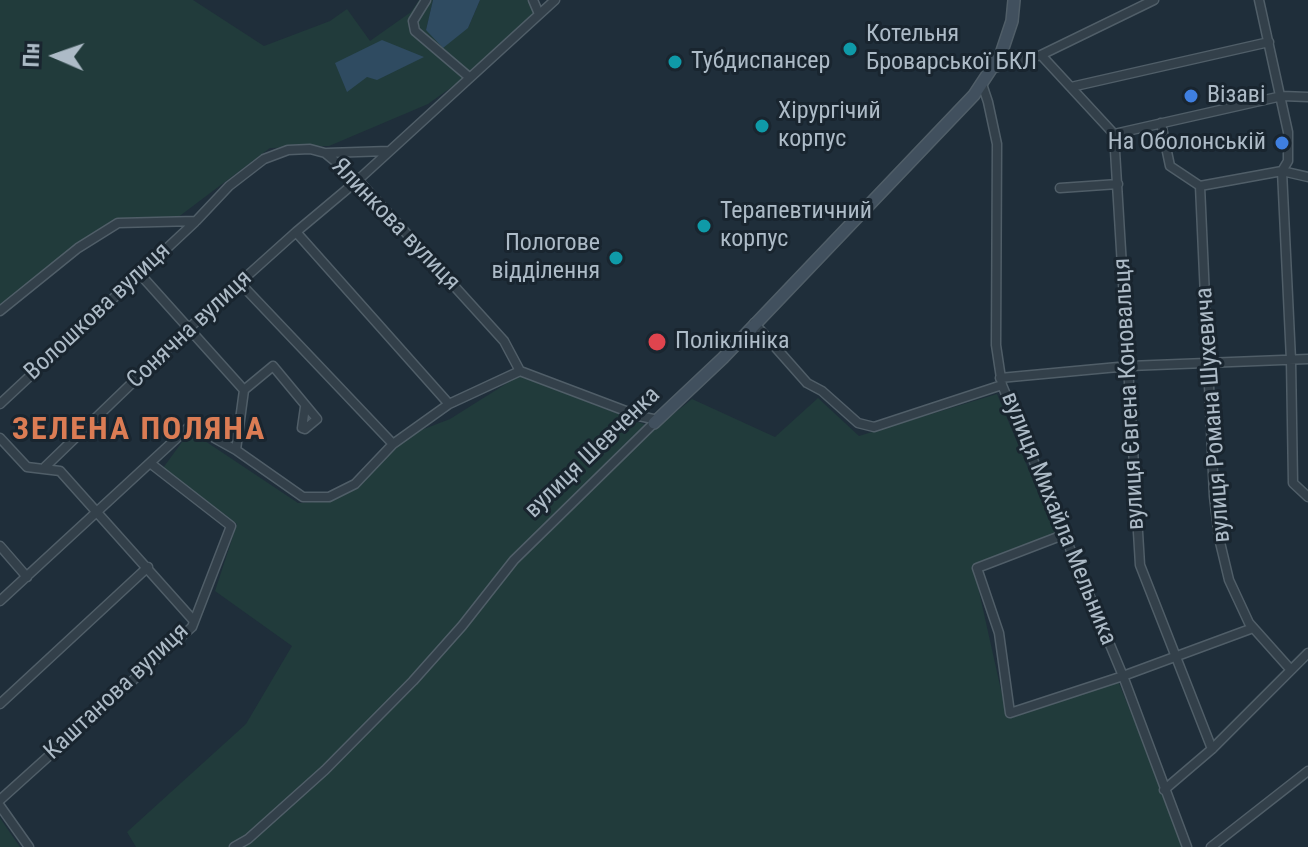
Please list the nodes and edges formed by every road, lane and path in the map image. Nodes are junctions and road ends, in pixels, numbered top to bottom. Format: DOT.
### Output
graph roads {
  1 [pos="426,0"];
  2 [pos="533,0"];
  3 [pos="555,0"];
  4 [pos="1014,0"];
  5 [pos="1154,0"];
  6 [pos="1259,0"];
  7 [pos="539,14"];
  8 [pos="1269,42"];
  9 [pos="1041,55"];
  10 [pos="994,68"];
  11 [pos="469,77"];
  12 [pos="982,84"];
  13 [pos="1071,87"];
  14 [pos="1282,96"];
  15 [pos="1308,97"];
  16 [pos="1161,123"];
  17 [pos="1114,134"];
  18 [pos="390,151"];
  19 [pos="325,153"];
  20 [pos="1282,171"];
  21 [pos="1308,177"];
  22 [pos="358,180"];
  23 [pos="1118,184"];
  24 [pos="1200,186"];
  25 [pos="1060,188"];
  26 [pos="196,221"];
  27 [pos="296,232"];
  28 [pos="139,273"];
  29 [pos="240,283"];
  30 [pos="0,311"];
  31 [pos="754,323"];
  32 [pos="189,328"];
  33 [pos="1308,359"];
  34 [pos="1291,360"];
  35 [pos="1209,363"];
  36 [pos="1129,366"];
  37 [pos="520,371"];
  38 [pos="1001,381"];
  39 [pos="244,390"];
  40 [pos="0,404"];
  41 [pos="449,404"];
  42 [pos="305,407"];
  43 [pos="656,421"];
  44 [pos="0,438"];
  45 [pos="393,444"];
  46 [pos="236,450"];
  47 [pos="150,463"];
  48 [pos="45,467"];
  49 [pos="1308,497"];
  50 [pos="96,511"];
  51 [pos="1063,535"];
  52 [pos="0,546"];
  53 [pos="148,567"];
  54 [pos="27,577"];
  55 [pos="0,601"];
  56 [pos="194,621"];
  57 [pos="1253,628"];
  58 [pos="1308,653"];
  59 [pos="1176,656"];
  60 [pos="1291,670"];
  61 [pos="1123,676"];
  62 [pos="0,704"];
  63 [pos="1212,749"];
  64 [pos="1308,771"];
  65 [pos="1164,790"];
  66 [pos="0,803"];
  67 [pos="29,847"];
  68 [pos="234,847"];
  69 [pos="1187,847"];
  70 [pos="1211,847"];
  1 -- 11 [label="street"];
  2 -- 7 [label="street"];
  3 -- 7 [label="street, Сонячна вулиця"];
  4 -- 10 [label="street, вулиця Шевченка"];
  5 -- 9 [label="street"];
  6 -- 8 [label="street"];
  7 -- 11 [label="street, Сонячна вулиця"];
  8 -- 13 [label="street"];
  8 -- 14 [label="street"];
  9 -- 10 [label="street"];
  9 -- 13 [label="street"];
  10 -- 12 [label="street, вулиця Шевченка"];
  11 -- 18 [label="street, Сонячна вулиця"];
  12 -- 31 [label="street, вулиця Шевченка"];
  12 -- 38 [label="street, вулиця Михайла Мельника"];
  13 -- 17 [label="street"];
  14 -- 15 [label="street"];
  14 -- 16 [label="street"];
  14 -- 20 [label="street"];
  16 -- 17 [label="street"];
  16 -- 24 [label="street"];
  17 -- 23 [label="street, вулиця Євгена Коновальця"];
  18 -- 19 [label="street"];
  18 -- 22 [label="street, Сонячна вулиця"];
  19 -- 22 [label="street, Ялинкова вулиця"];
  19 -- 26 [label="street, Ялинкова вулиця"];
  20 -- 21 [label="street"];
  20 -- 24 [label="street"];
  20 -- 34 [label="street"];
  22 -- 27 [label="street, Сонячна вулиця"];
  22 -- 37 [label="street, Ялинкова вулиця"];
  23 -- 25 [label="street"];
  23 -- 36 [label="street, вулиця Євгена Коновальця"];
  24 -- 35 [label="street, вулиця Романа Шухевича"];
  26 -- 28 [label="street, Волошкова вулиця"];
  26 -- 30 [label="street"];
  27 -- 29 [label="street, Сонячна вулиця"];
  27 -- 41 [label="street"];
  28 -- 32 [label="street"];
  28 -- 40 [label="street, Волошкова вулиця"];
  29 -- 32 [label="street, Сонячна вулиця"];
  29 -- 45 [label="street"];
  31 -- 38 [label="street"];
  31 -- 43 [label="street, вулиця Шевченка"];
  32 -- 39 [label="street"];
  32 -- 48 [label="street, Сонячна вулиця"];
  33 -- 34 [label="street"];
  34 -- 35 [label="street"];
  34 -- 49 [label="street"];
  35 -- 36 [label="street"];
  35 -- 57 [label="street, вулиця Романа Шухевича"];
  36 -- 38 [label="street"];
  36 -- 59 [label="street, вулиця Євгена Коновальця"];
  37 -- 41 [label="street"];
  37 -- 43 [label="street"];
  38 -- 51 [label="street, вулиця Михайла Мельника"];
  39 -- 42 [label="street"];
  39 -- 46 [label="street"];
  41 -- 45 [label="street"];
  43 -- 68 [label="street, вулиця Шевченка"];
  44 -- 48 [label="street"];
  45 -- 46 [label="street"];
  46 -- 47 [label="street"];
  47 -- 50 [label="street"];
  47 -- 56 [label="street, Каштанова вулиця"];
  48 -- 50 [label="street"];
  50 -- 53 [label="street"];
  50 -- 54 [label="street"];
  51 -- 61 [label="street, вулиця Михайла Мельника"];
  51 -- 61 [label="street"];
  52 -- 54 [label="street"];
  53 -- 56 [label="street"];
  53 -- 62 [label="street"];
  54 -- 55 [label="street"];
  56 -- 66 [label="street, Каштанова вулиця"];
  57 -- 59 [label="street"];
  57 -- 60 [label="street, вулиця Романа Шухевича"];
  58 -- 60 [label="street"];
  59 -- 61 [label="street"];
  59 -- 63 [label="street, вулиця Євгена Коновальця"];
  60 -- 63 [label="street"];
  61 -- 65 [label="street, вулиця Михайла Мельника"];
  63 -- 65 [label="street"];
  64 -- 70 [label="street"];
  65 -- 69 [label="street, вулиця Михайла Мельника"];
  66 -- 67 [label="street"];
}
